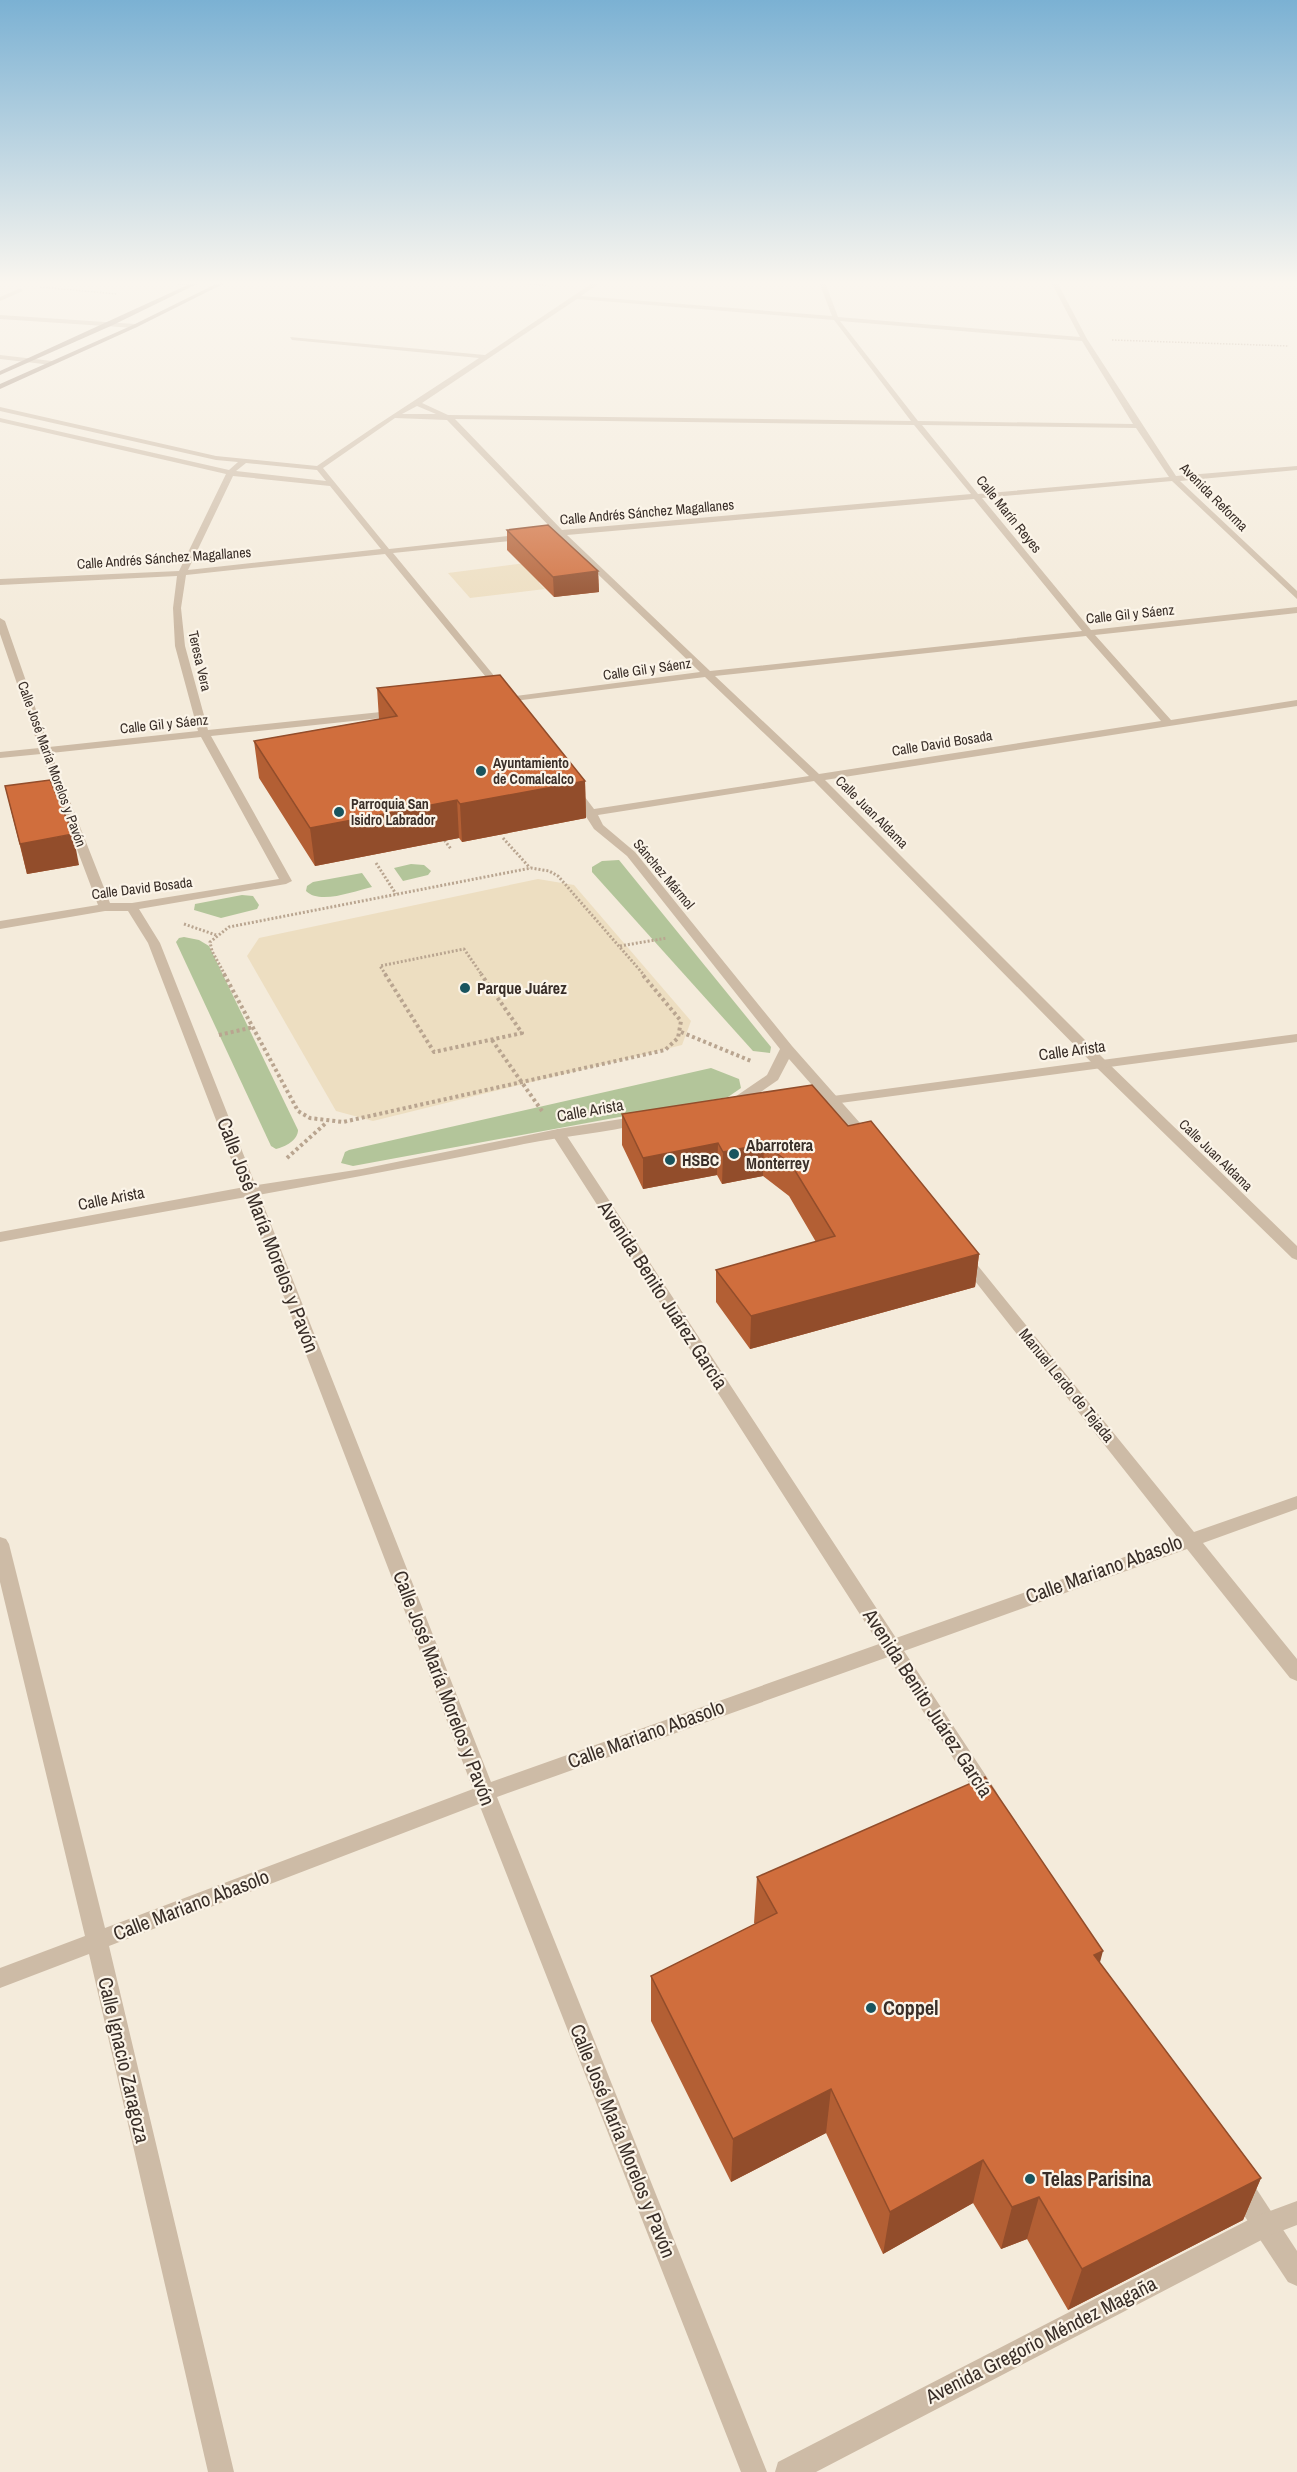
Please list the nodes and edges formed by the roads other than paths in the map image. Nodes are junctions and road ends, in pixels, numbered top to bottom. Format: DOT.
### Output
graph roads {
  1 [pos="425,397"];
  2 [pos="896,397"];
  3 [pos="1120,397"];
  4 [pos="417,403"];
  5 [pos="0,409"];
  6 [pos="393,416"];
  7 [pos="450,418"];
  8 [pos="0,420"];
  9 [pos="917,424"];
  10 [pos="1138,426"];
  11 [pos="243,462"];
  12 [pos="319,468"];
  13 [pos="1297,468"];
  14 [pos="230,473"];
  15 [pos="1174,479"];
  16 [pos="330,484"];
  17 [pos="978,497"];
  18 [pos="560,533"];
  19 [pos="388,549"];
  20 [pos="182,573"];
  21 [pos="0,582"];
  22 [pos="1297,596"];
  23 [pos="1297,610"];
  24 [pos="0,621"];
  25 [pos="1088,632"];
  26 [pos="706,674"];
  27 [pos="510,700"];
  28 [pos="487,703"];
  29 [pos="1297,703"];
  30 [pos="516,710"];
  31 [pos="409,712"];
  32 [pos="1168,724"];
  33 [pos="204,733"];
  34 [pos="45,750"];
  35 [pos="0,755"];
  36 [pos="816,777"];
  37 [pos="571,785"];
  38 [pos="591,813"];
  39 [pos="286,880"];
  40 [pos="105,907"];
  41 [pos="132,907"];
  42 [pos="0,925"];
  43 [pos="1297,1038"];
  44 [pos="787,1049"];
  45 [pos="1101,1064"];
  46 [pos="833,1100"];
  47 [pos="790,1102"];
  48 [pos="757,1103"];
  49 [pos="652,1118"];
  50 [pos="558,1133"];
  51 [pos="875,1149"];
  52 [pos="250,1190"];
  53 [pos="0,1237"];
  54 [pos="958,1251"];
  55 [pos="1297,1256"];
  56 [pos="1297,1502"];
  57 [pos="1191,1538"];
  58 [pos="0,1544"];
  59 [pos="891,1645"];
  60 [pos="1297,1673"];
  61 [pos="485,1793"];
  62 [pos="1001,1815"];
  63 [pos="97,1941"];
  64 [pos="0,1978"];
  65 [pos="1226,2165"];
  66 [pos="1297,2213"];
  67 [pos="1264,2224"];
  68 [pos="1297,2273"];
  69 [pos="221,2472"];
  70 [pos="754,2472"];
  71 [pos="788,2472"];
  1 -- 4 [label="street"];
  2 -- 9 [label="street, Calle Marín Reyes"];
  3 -- 10 [label="street, Avenida Reforma"];
  4 -- 6 [label="street"];
  4 -- 7 [label="street, Calle Juan Aldama"];
  5 -- 11 [label="street"];
  6 -- 7 [label="street"];
  6 -- 12 [label="street"];
  7 -- 9 [label="street"];
  7 -- 18 [label="street, Calle Juan Aldama"];
  8 -- 14 [label="street"];
  9 -- 10 [label="street"];
  9 -- 17 [label="street, Calle Marín Reyes"];
  10 -- 15 [label="street, Avenida Reforma"];
  11 -- 12 [label="street"];
  11 -- 14 [label="street"];
  12 -- 16 [label="street"];
  13 -- 15 [label="street, Calle Andrés Sánchez Magallanes"];
  14 -- 16 [label="street"];
  14 -- 20 [label="street, Teresa Vera"];
  15 -- 17 [label="street, Calle Andrés Sánchez Magallanes"];
  15 -- 22 [label="street, Avenida Reforma"];
  16 -- 19 [label="street"];
  17 -- 18 [label="street, Calle Andrés Sánchez Magallanes"];
  17 -- 25 [label="street, Calle Marín Reyes"];
  18 -- 19 [label="street, Calle Andrés Sánchez Magallanes"];
  18 -- 26 [label="street, Calle Juan Aldama"];
  19 -- 20 [label="street, Calle Andrés Sánchez Magallanes"];
  19 -- 27 [label="street"];
  20 -- 21 [label="street, Calle Andrés Sánchez Magallanes"];
  20 -- 33 [label="street, Teresa Vera"];
  23 -- 25 [label="street, Calle Gil y Sáenz"];
  24 -- 34 [label="street, Calle José María Morelos y Pavón"];
  25 -- 26 [label="street, Calle Gil y Sáenz"];
  25 -- 32 [label="street, Calle Marín Reyes"];
  26 -- 27 [label="street, Calle Gil y Sáenz"];
  26 -- 36 [label="street, Calle Juan Aldama"];
  27 -- 28 [label="street, Calle Gil y Sáenz"];
  27 -- 30 [label="street"];
  29 -- 32 [label="street, Calle David Bosada"];
  31 -- 33 [label="street, Calle Gil y Sáenz"];
  32 -- 36 [label="street, Calle David Bosada"];
  33 -- 34 [label="street, Calle Gil y Sáenz"];
  33 -- 39 [label="street, Teresa Vera"];
  34 -- 35 [label="street, Calle Gil y Sáenz"];
  34 -- 40 [label="street, Calle José María Morelos y Pavón"];
  36 -- 38 [label="street, Calle David Bosada"];
  36 -- 45 [label="street, Calle Juan Aldama"];
  37 -- 38 [label="street, Sánchez Mármol"];
  38 -- 44 [label="street, Sánchez Mármol"];
  39 -- 41 [label="street, Calle David Bosada"];
  40 -- 41 [label="street, Calle David Bosada"];
  40 -- 42 [label="street, Calle David Bosada"];
  41 -- 52 [label="street, Calle José María Morelos y Pavón"];
  43 -- 45 [label="street, Calle Arista"];
  44 -- 46 [label="street, Sánchez Mármol"];
  44 -- 48 [label="street"];
  45 -- 46 [label="street, Calle Arista"];
  45 -- 55 [label="street, Calle Juan Aldama"];
  46 -- 47 [label="street, Calle Arista"];
  46 -- 51 [label="street"];
  49 -- 50 [label="street, Calle Arista"];
  50 -- 52 [label="street, Calle Arista"];
  50 -- 59 [label="street, Avenida Benito Juárez García"];
  52 -- 53 [label="street, Calle Arista"];
  52 -- 61 [label="street, Calle José María Morelos y Pavón"];
  54 -- 57 [label="street, Manuel Lerdo de Tejada"];
  56 -- 57 [label="street, Calle Mariano Abasolo"];
  57 -- 59 [label="street, Calle Mariano Abasolo"];
  57 -- 60 [label="street, Manuel Lerdo de Tejada"];
  58 -- 63 [label="street, Calle Ignacio Zaragoza"];
  59 -- 61 [label="street, Calle Mariano Abasolo"];
  59 -- 62 [label="street, Avenida Benito Juárez García"];
  61 -- 63 [label="street, Calle Mariano Abasolo"];
  61 -- 70 [label="street, Calle José María Morelos y Pavón"];
  63 -- 64 [label="street, Calle Mariano Abasolo"];
  63 -- 69 [label="street, Calle Ignacio Zaragoza"];
  65 -- 67 [label="street"];
  66 -- 67 [label="street, Avenida Gregorio Méndez Magaña"];
  67 -- 68 [label="street"];
  67 -- 71 [label="street, Avenida Gregorio Méndez Magaña"];
}
